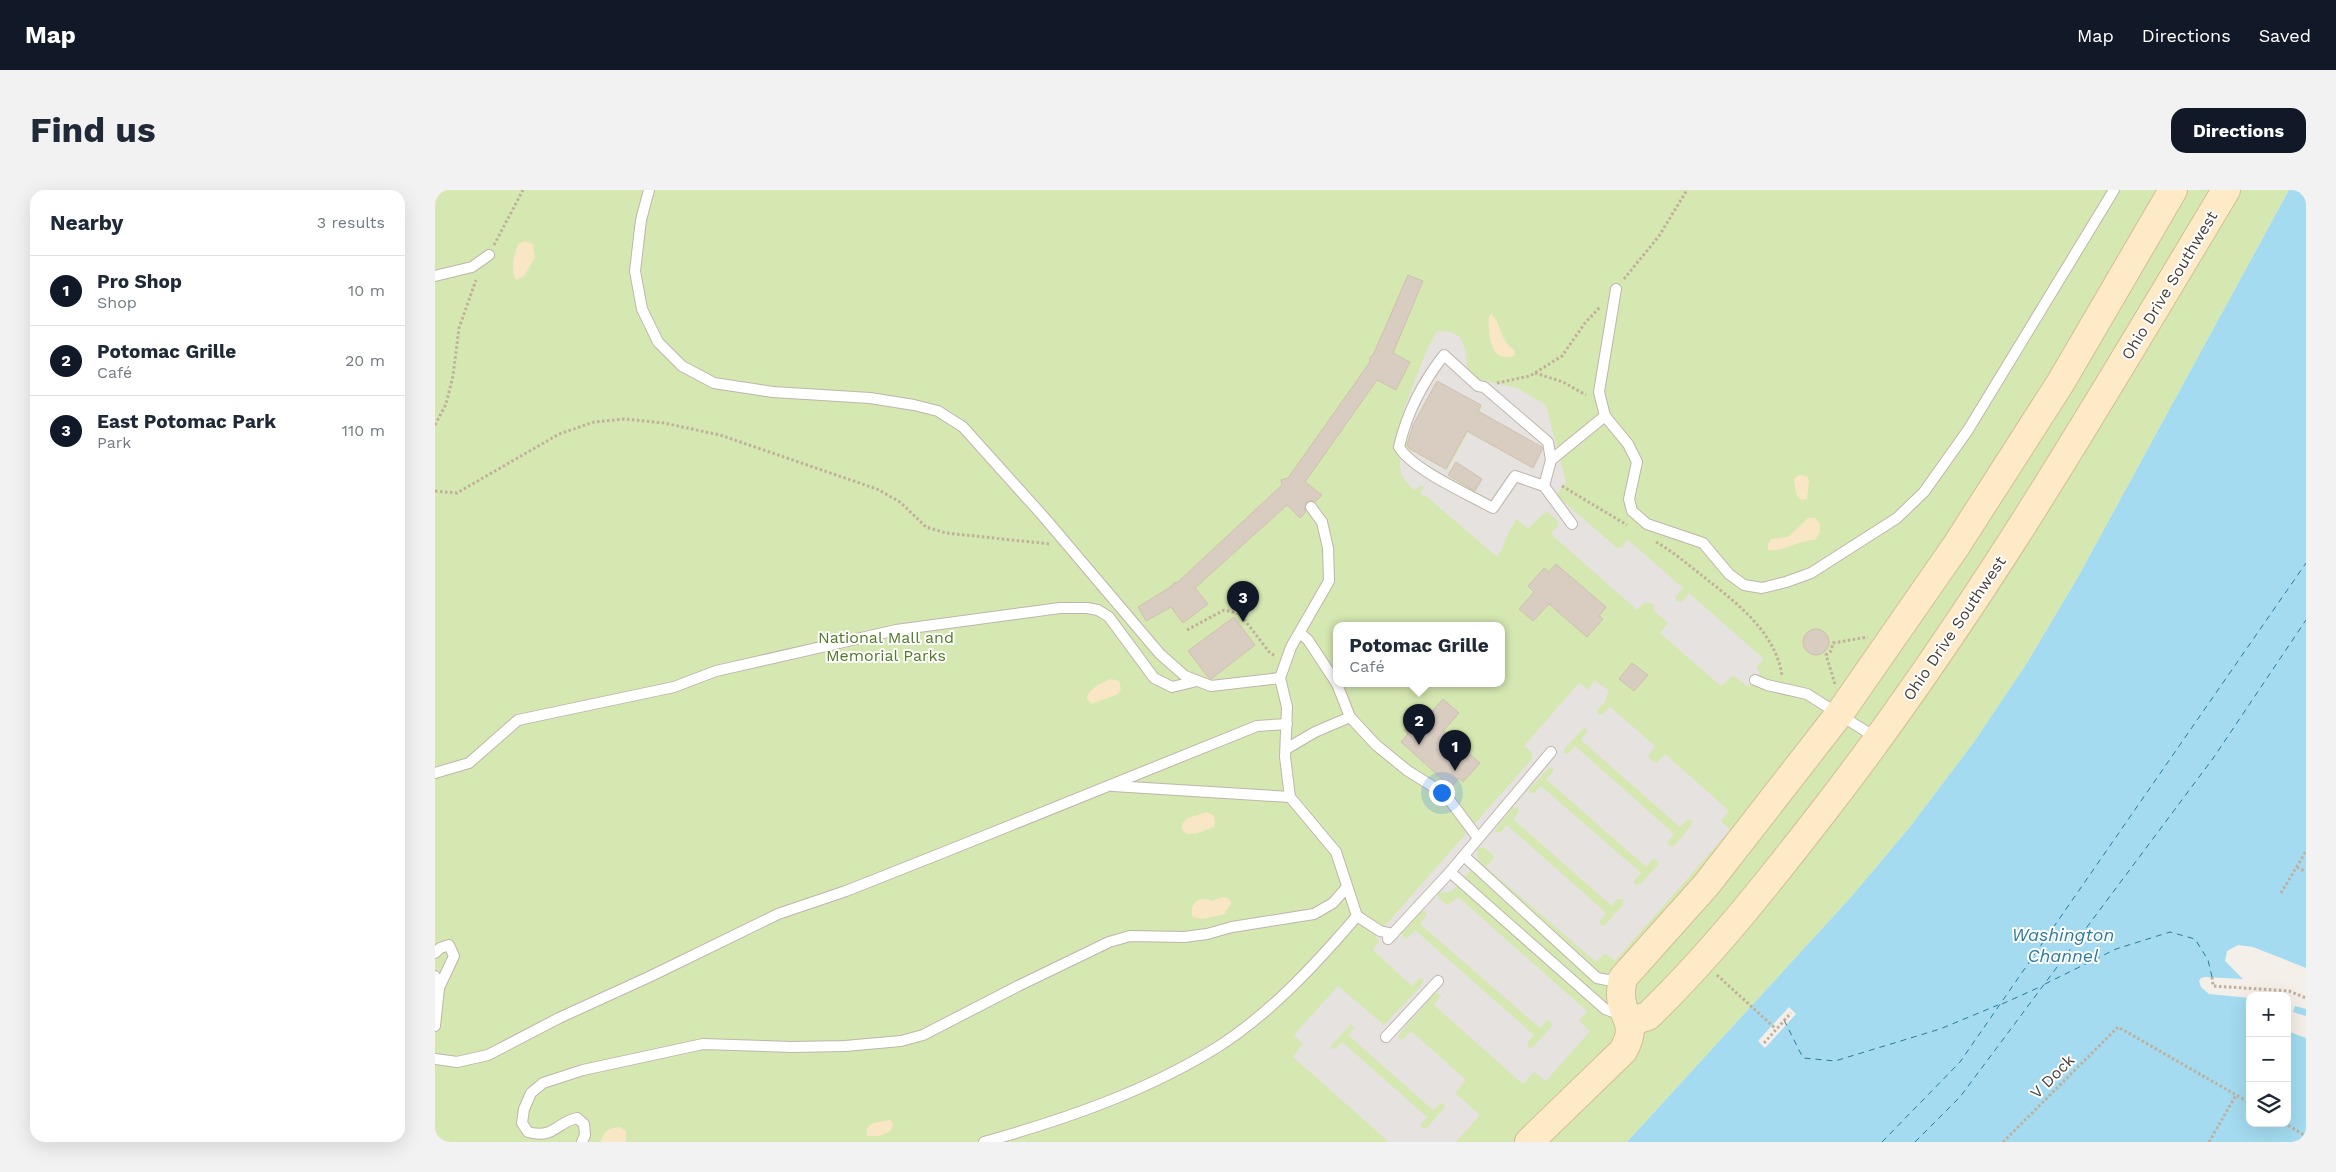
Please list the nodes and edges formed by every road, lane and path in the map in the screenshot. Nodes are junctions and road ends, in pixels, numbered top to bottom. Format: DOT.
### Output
graph roads {
  1 [pos="523,190"];
  2 [pos="649,190"];
  3 [pos="1687,190"];
  4 [pos="2114,190"];
  5 [pos="2173,190"];
  6 [pos="2225,190"];
  7 [pos="489,255"];
  8 [pos="435,276"];
  9 [pos="1616,289"];
  10 [pos="1534,373"];
  11 [pos="1485,386"];
  12 [pos="1602,406"];
  13 [pos="1605,416"];
  14 [pos="435,425"];
  15 [pos="1551,460"];
  16 [pos="1547,476"];
  17 [pos="1544,486"];
  18 [pos="435,492"];
  19 [pos="1311,507"];
  20 [pos="1572,524"];
  21 [pos="1634,530"];
  22 [pos="1649,538"];
  23 [pos="1072,551"];
  24 [pos="1187,630"];
  25 [pos="1300,633"];
  26 [pos="1877,635"];
  27 [pos="1285,661"];
  28 [pos="1279,678"];
  29 [pos="1333,678"];
  30 [pos="1755,680"];
  31 [pos="1197,681"];
  32 [pos="1338,687"];
  33 [pos="1783,688"];
  34 [pos="1839,703"];
  35 [pos="1350,716"];
  36 [pos="1287,724"];
  37 [pos="1879,740"];
  38 [pos="1286,749"];
  39 [pos="1551,752"];
  40 [pos="435,772"];
  41 [pos="1112,786"];
  42 [pos="1290,797"];
  43 [pos="1478,838"];
  44 [pos="2306,851"];
  45 [pos="1463,856"];
  46 [pos="2297,867"];
  47 [pos="1450,872"];
  48 [pos="2306,872"];
  49 [pos="1347,887"];
  50 [pos="2281,893"];
  51 [pos="1357,916"];
  52 [pos="435,953"];
  53 [pos="1702,960"];
  54 [pos="435,976"];
  55 [pos="2212,977"];
  56 [pos="1623,978"];
  57 [pos="1438,981"];
  58 [pos="439,988"];
  59 [pos="2306,998"];
  60 [pos="1791,1013"];
  61 [pos="1628,1018"];
  62 [pos="435,1026"];
  63 [pos="1776,1029"];
  64 [pos="1386,1037"];
  65 [pos="1764,1043"];
  66 [pos="435,1059"];
  67 [pos="2236,1095"];
  68 [pos="2246,1101"];
  69 [pos="2291,1127"];
  70 [pos="2306,1136"];
  71 [pos="582,1142"];
  72 [pos="984,1142"];
  73 [pos="1529,1142"];
  74 [pos="2003,1142"];
  75 [pos="2209,1142"];
  1 -- 7 [label="path"];
  2 -- 23 [label="lane"];
  3 -- 9 [label="path"];
  4 -- 13 [label="lane"];
  5 -- 34 [label="street"];
  6 -- 37 [label="street, Ohio Drive Southwest"];
  7 -- 8 [label="lane"];
  7 -- 14 [label="path"];
  9 -- 10 [label="path"];
  9 -- 12 [label="lane"];
  10 -- 11 [label="path"];
  10 -- 12 [label="path"];
  11 -- 15 [label="lane"];
  11 -- 17 [label="lane"];
  12 -- 13 [label="lane"];
  13 -- 15 [label="lane"];
  15 -- 16 [label="lane"];
  16 -- 17 [label="lane"];
  16 -- 21 [label="path"];
  17 -- 20 [label="lane"];
  18 -- 23 [label="path"];
  19 -- 25 [label="lane"];
  22 -- 33 [label="path"];
  23 -- 31 [label="lane"];
  24 -- 27 [label="path"];
  25 -- 27 [label="lane"];
  25 -- 29 [label="lane"];
  26 -- 34 [label="path"];
  27 -- 28 [label="lane"];
  28 -- 31 [label="lane"];
  28 -- 36 [label="lane"];
  30 -- 33 [label="lane"];
  31 -- 40 [label="lane"];
  32 -- 35 [label="lane"];
  33 -- 34 [label="lane"];
  34 -- 37 [label="lane"];
  34 -- 56 [label="street"];
  35 -- 38 [label="lane"];
  35 -- 43 [label="lane"];
  36 -- 38 [label="lane"];
  36 -- 41 [label="lane"];
  37 -- 53 [label="street, Ohio Drive Southwest"];
  38 -- 42 [label="lane"];
  39 -- 43 [label="lane"];
  41 -- 42 [label="lane"];
  41 -- 66 [label="lane"];
  42 -- 49 [label="lane"];
  43 -- 45 [label="lane"];
  44 -- 46 [label="path"];
  45 -- 47 [label="lane"];
  45 -- 56 [label="lane"];
  46 -- 48 [label="path"];
  46 -- 50 [label="path"];
  47 -- 51 [label="lane"];
  47 -- 61 [label="lane"];
  49 -- 51 [label="lane"];
  49 -- 71 [label="lane"];
  51 -- 72 [label="lane"];
  52 -- 58 [label="lane"];
  53 -- 61 [label="street, Ohio Drive Southwest"];
  53 -- 63 [label="path"];
  54 -- 58 [label="lane"];
  55 -- 59 [label="path"];
  56 -- 61 [label="street"];
  57 -- 64 [label="lane"];
  58 -- 62 [label="lane"];
  60 -- 63 [label="path"];
  61 -- 73 [label="street"];
  63 -- 65 [label="path"];
  67 -- 68 [label="path"];
  67 -- 74 [label="path, V Dock"];
  67 -- 75 [label="path"];
  69 -- 70 [label="path"];
}
